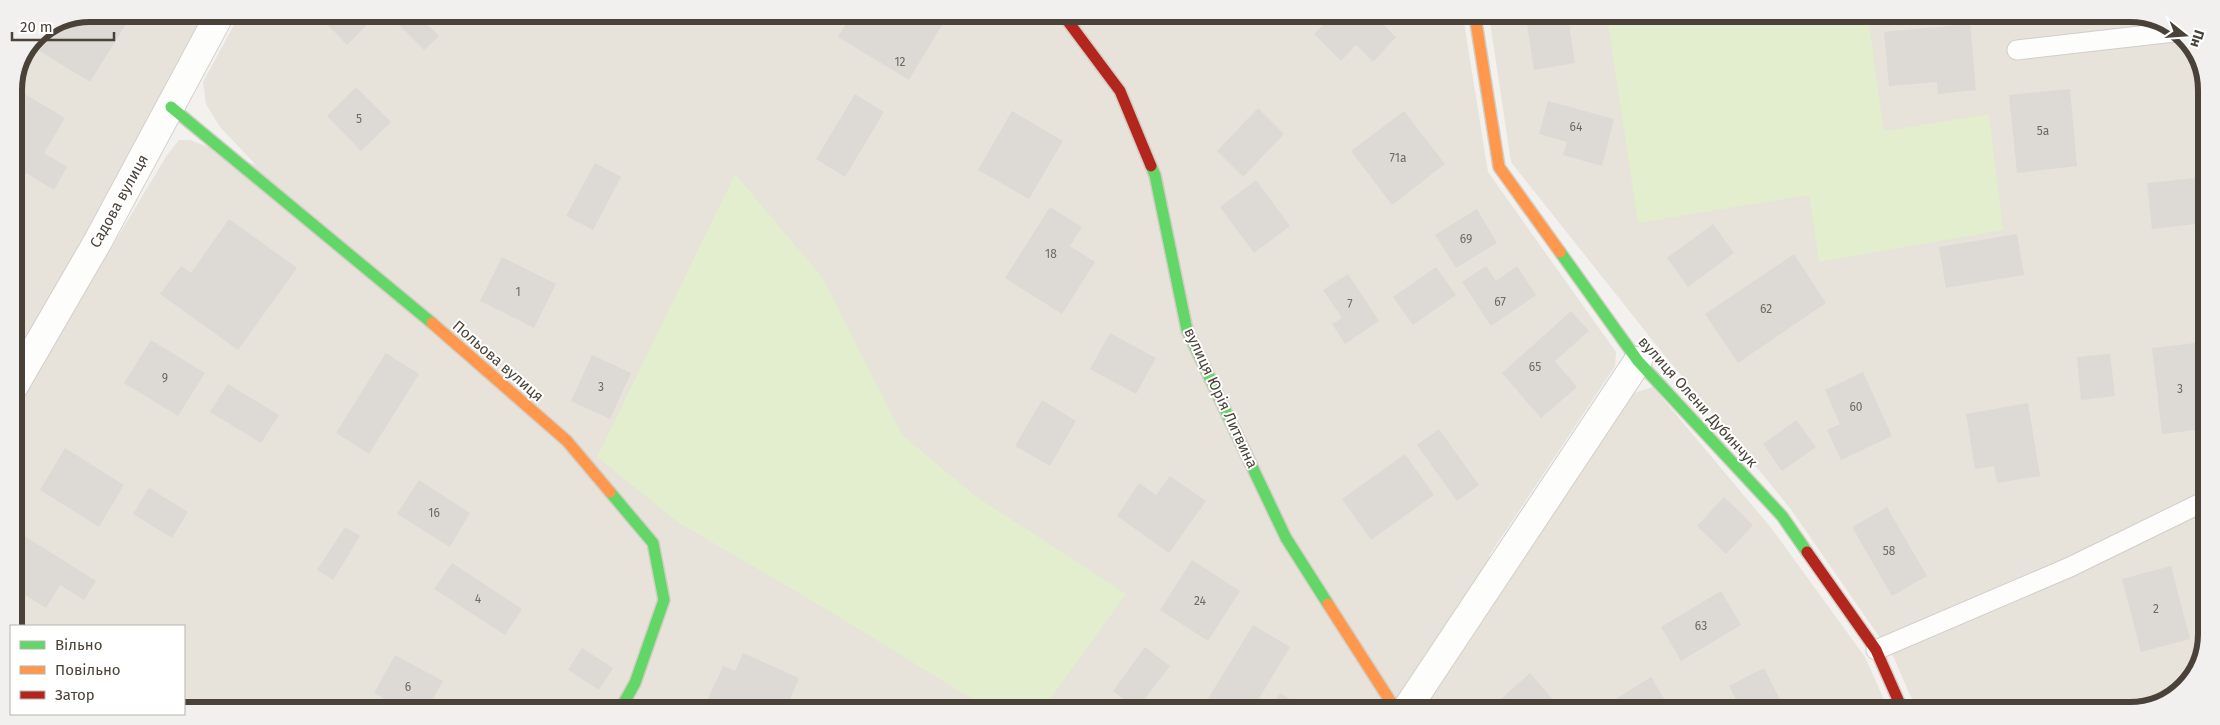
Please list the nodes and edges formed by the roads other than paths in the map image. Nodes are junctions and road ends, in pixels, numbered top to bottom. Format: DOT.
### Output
graph roads {
  1 [pos="216,22"];
  2 [pos="1068,22"];
  3 [pos="1476,22"];
  4 [pos="2160,34"];
  5 [pos="2017,50"];
  6 [pos="171,107"];
  7 [pos="1638,361"];
  8 [pos="23,371"];
  9 [pos="2198,505"];
  10 [pos="1876,650"];
  11 [pos="624,702"];
  12 [pos="1391,702"];
  13 [pos="1411,702"];
  14 [pos="1899,702"];
  1 -- 6 [label="street, Садова вулиця"];
  2 -- 12 [label="street, вулиця Юрія Литвина"];
  3 -- 7 [label="street, вулиця Олени Дубинчук"];
  4 -- 5 [label="lane"];
  6 -- 8 [label="street, Садова вулиця"];
  6 -- 11 [label="street, Польова вулиця"];
  7 -- 10 [label="street, вулиця Олени Дубинчук"];
  7 -- 13 [label="street"];
  9 -- 10 [label="lane"];
  10 -- 14 [label="street, вулиця Олени Дубинчук"];
}
